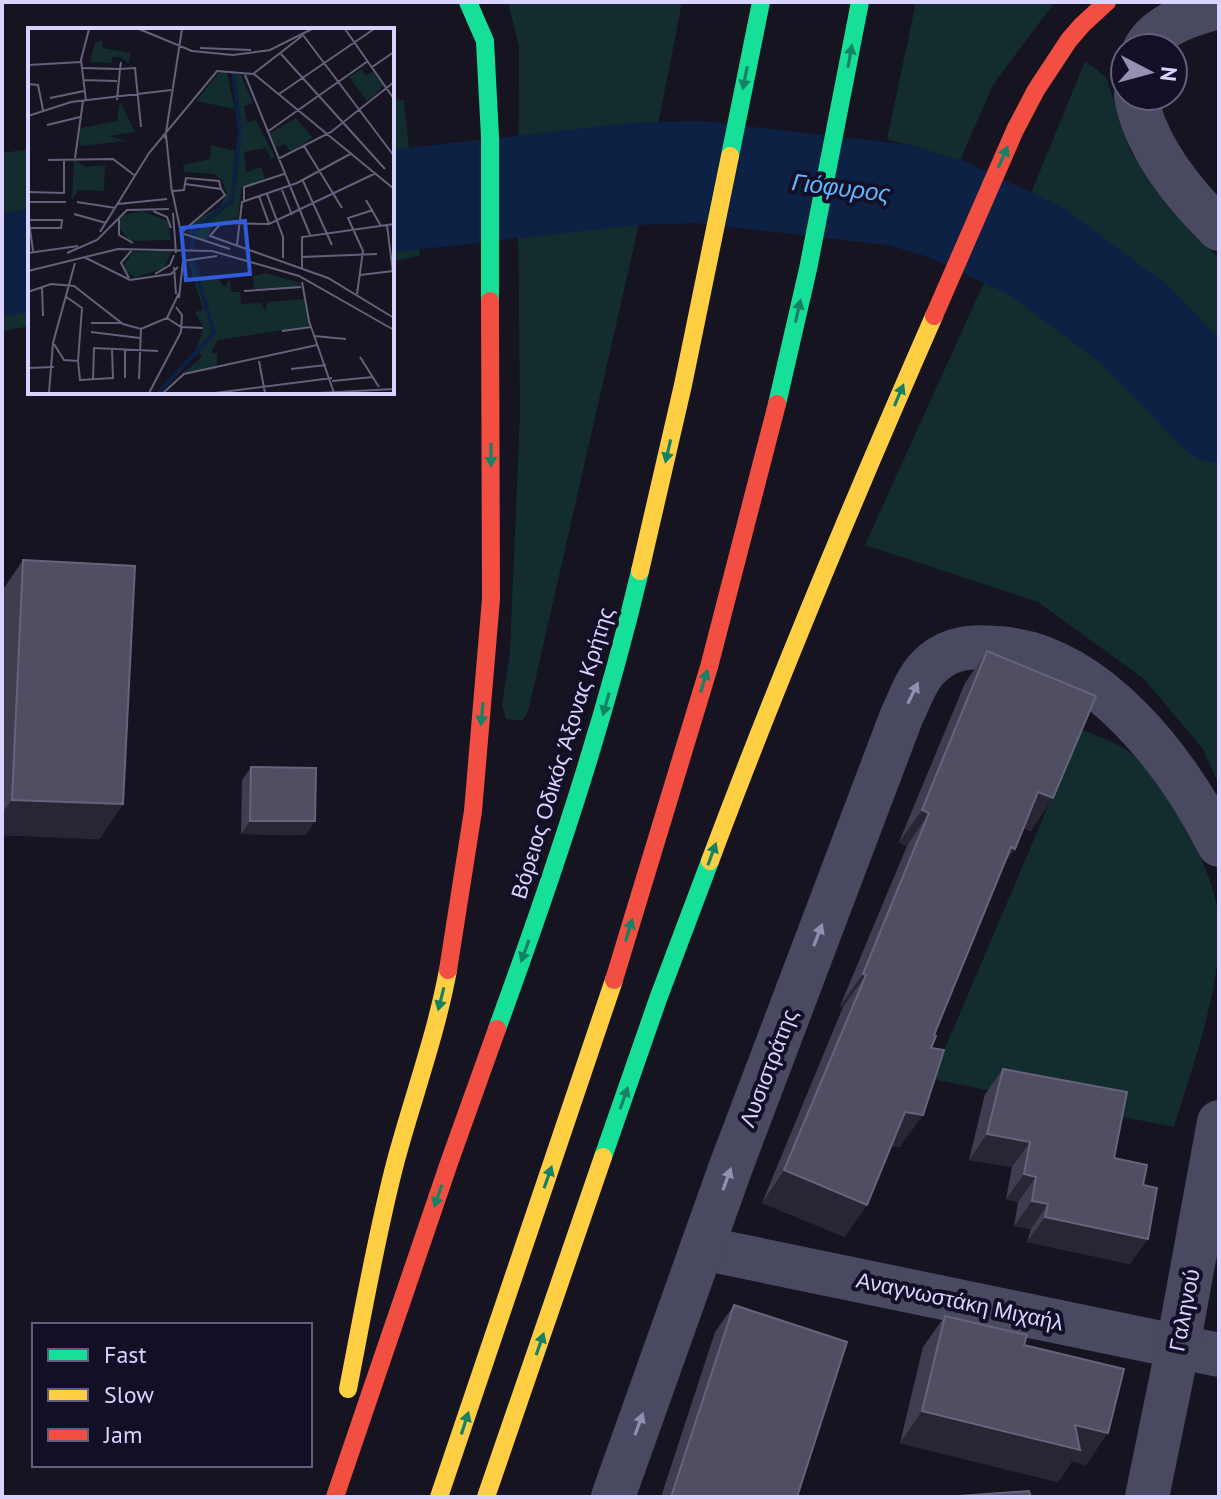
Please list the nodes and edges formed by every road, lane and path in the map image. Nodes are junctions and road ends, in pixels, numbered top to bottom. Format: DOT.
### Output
graph roads {
  1 [pos="468,2"];
  2 [pos="761,2"];
  3 [pos="860,2"];
  4 [pos="1107,2"];
  5 [pos="1219,7"];
  6 [pos="1161,32"];
  7 [pos="1140,112"];
  8 [pos="1219,229"];
  9 [pos="1219,845"];
  10 [pos="1219,1122"];
  11 [pos="702,1248"];
  12 [pos="1198,1351"];
  13 [pos="327,1497"];
  14 [pos="335,1497"];
  15 [pos="439,1497"];
  16 [pos="486,1497"];
  17 [pos="613,1497"];
  18 [pos="1147,1497"];
  1 -- 13 [label="highway, one-way"];
  2 -- 14 [label="highway, Βόρειος Οδικός Άξονας Κρήτης, one-way"];
  15 -- 3 [label="highway, one-way"];
  16 -- 4 [label="highway, one-way"];
  5 -- 6 [label="street"];
  7 -- 8 [label="street"];
  11 -- 9 [label="street, Λυσιστράτης, one-way"];
  10 -- 12 [label="street, Γαληνού"];
  11 -- 12 [label="street, Αναγνωστάκη Μιχαήλ"];
  17 -- 11 [label="street, Λυσιστράτης, one-way"];
  12 -- 18 [label="street, Γαληνού"];
}
